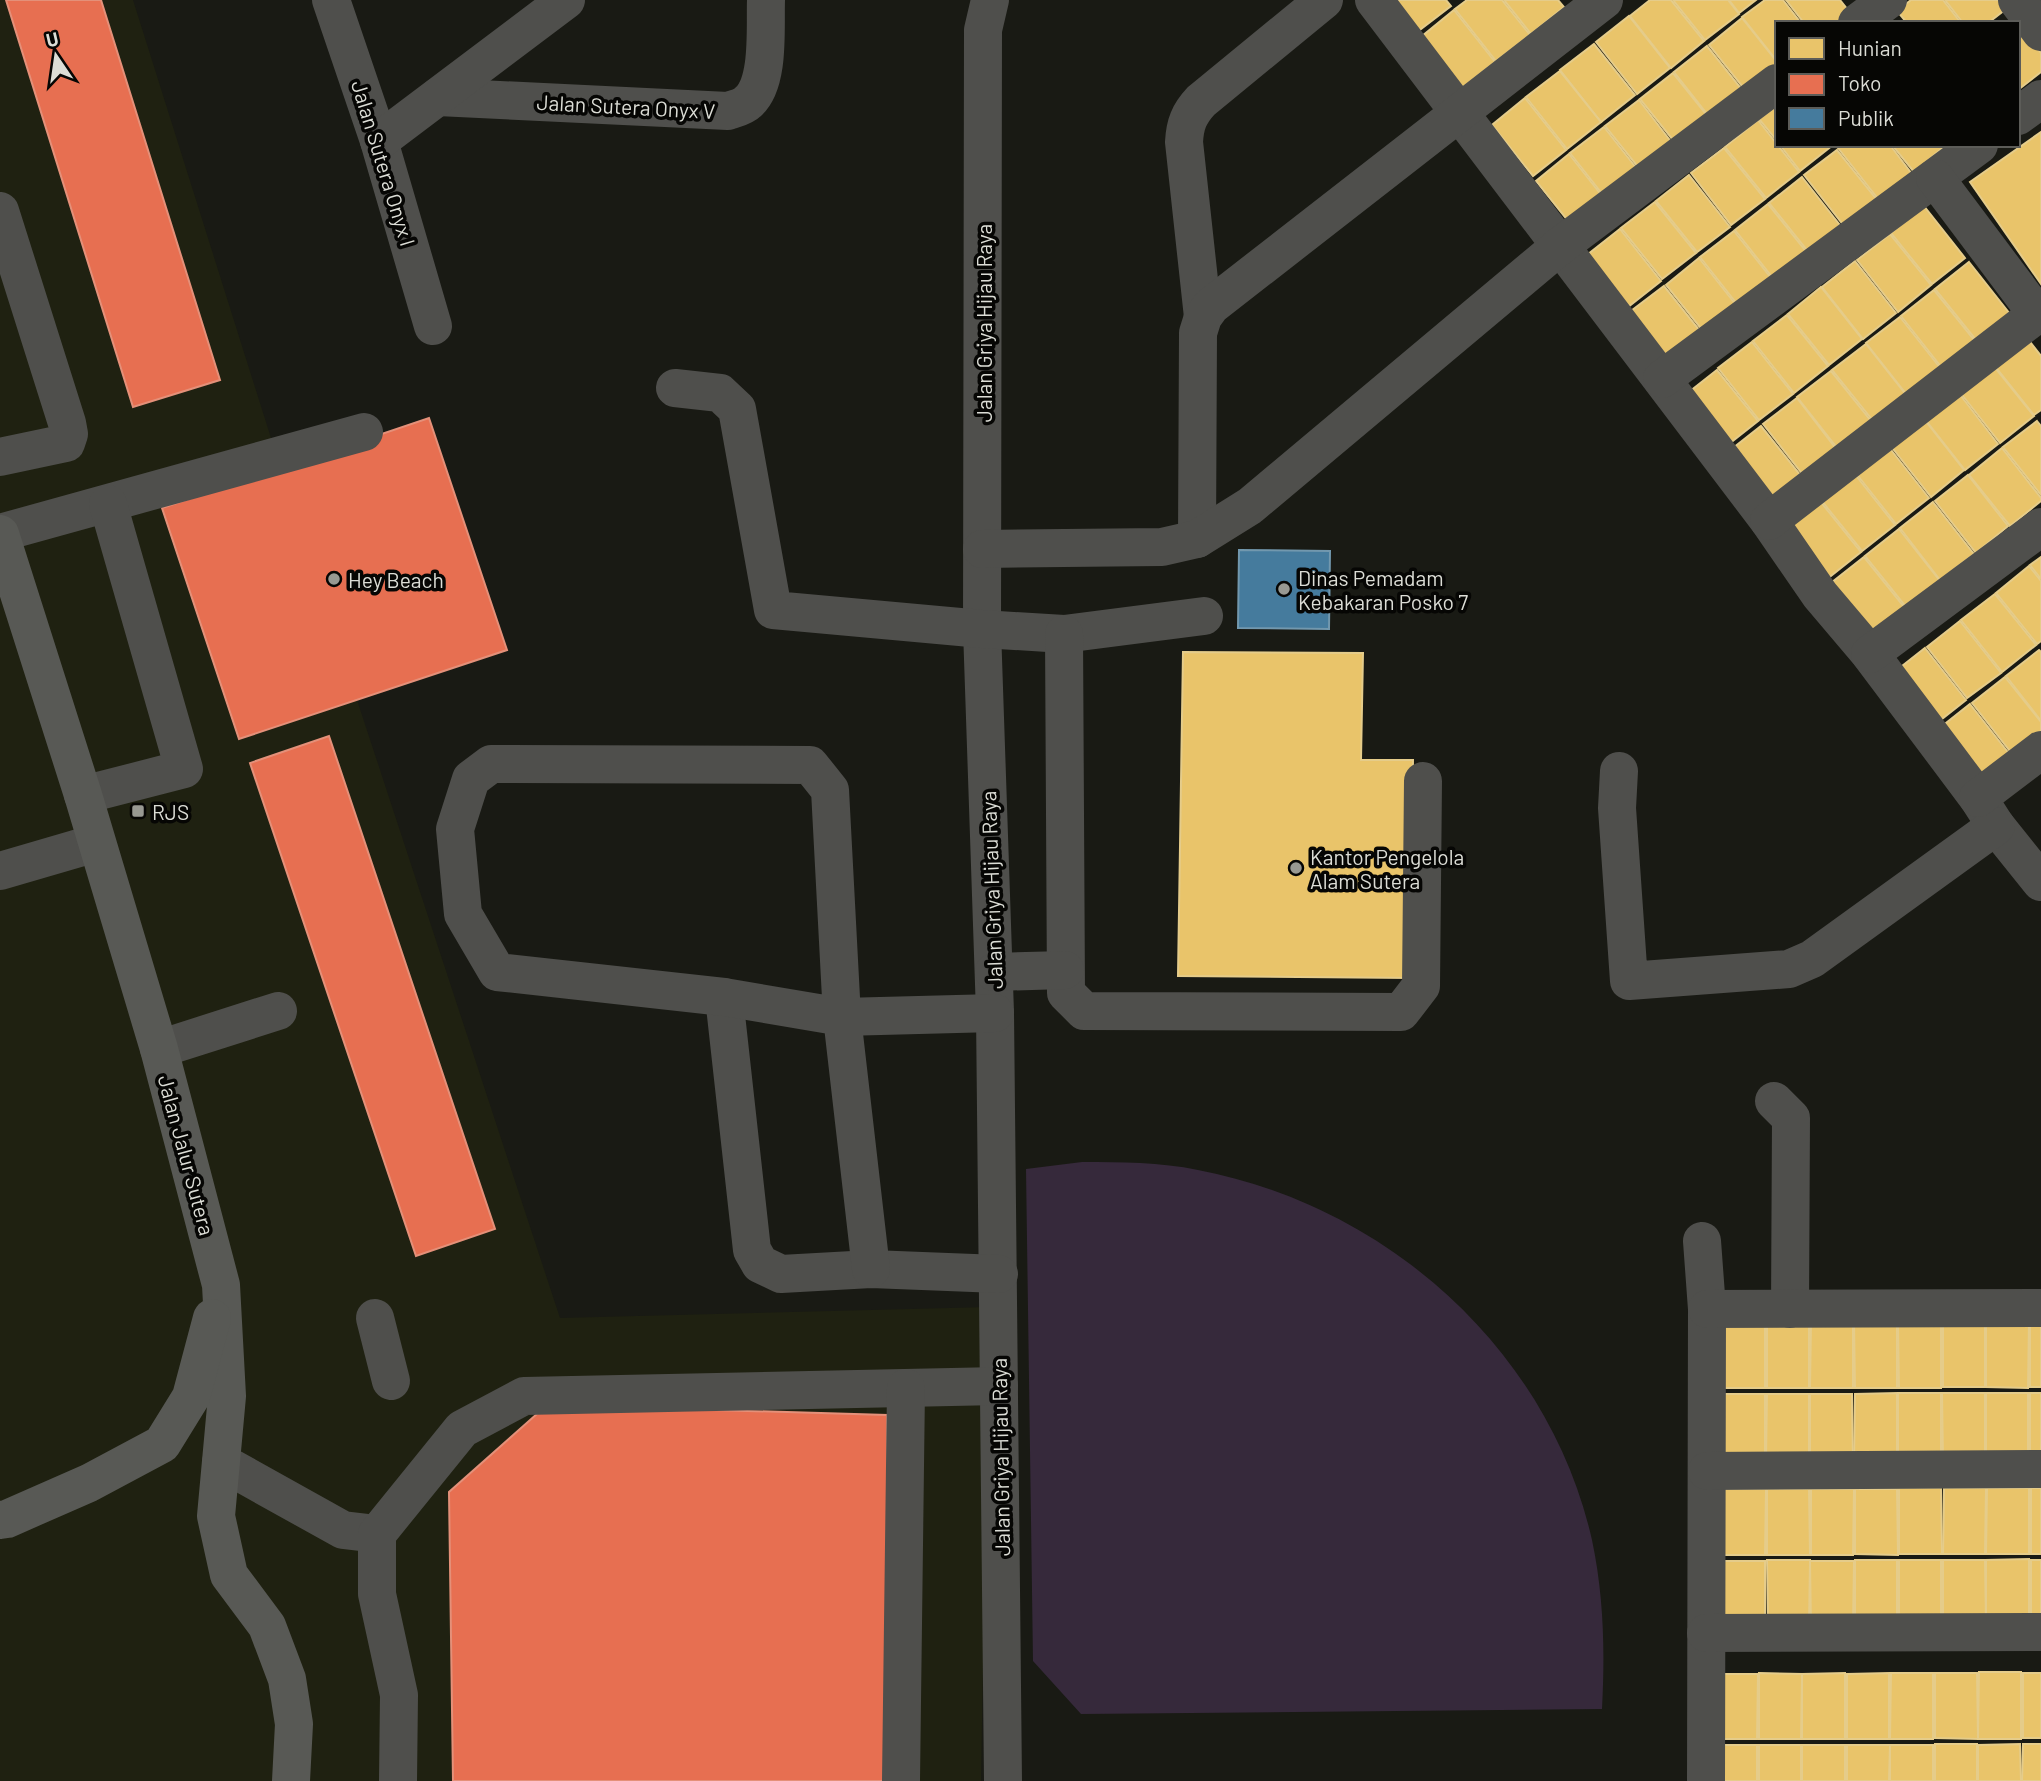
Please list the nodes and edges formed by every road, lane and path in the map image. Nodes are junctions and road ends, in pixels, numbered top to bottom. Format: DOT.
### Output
graph roads {
  1 [pos="331,0"];
  2 [pos="566,0"];
  3 [pos="766,0"];
  4 [pos="990,0"];
  5 [pos="1324,0"];
  6 [pos="1374,0"];
  7 [pos="1604,0"];
  8 [pos="1888,0"];
  9 [pos="2017,0"];
  10 [pos="1860,21"];
  11 [pos="2041,32"];
  12 [pos="1775,85"];
  13 [pos="439,97"];
  14 [pos="2041,99"];
  15 [pos="1459,111"];
  16 [pos="2020,115"];
  17 [pos="379,141"];
  18 [pos="1976,147"];
  19 [pos="1934,178"];
  20 [pos="0,211"];
  21 [pos="1560,246"];
  22 [pos="1203,317"];
  23 [pos="2039,317"];
  24 [pos="433,326"];
  25 [pos="1662,379"];
  26 [pos="676,388"];
  27 [pos="364,432"];
  28 [pos="0,457"];
  29 [pos="108,504"];
  30 [pos="1769,521"];
  31 [pos="2041,527"];
  32 [pos="0,533"];
  33 [pos="1197,539"];
  34 [pos="982,549"];
  35 [pos="1204,616"];
  36 [pos="982,629"];
  37 [pos="1064,634"];
  38 [pos="1870,654"];
  39 [pos="2041,750"];
  40 [pos="1619,771"];
  41 [pos="1423,781"];
  42 [pos="83,795"];
  43 [pos="1987,812"];
  44 [pos="96,843"];
  45 [pos="0,871"];
  46 [pos="2041,882"];
  47 [pos="1065,970"];
  48 [pos="994,972"];
  49 [pos="724,997"];
  50 [pos="278,1011"];
  51 [pos="995,1013"];
  52 [pos="842,1017"];
  53 [pos="159,1049"];
  54 [pos="1774,1101"];
  55 [pos="1702,1241"];
  56 [pos="871,1269"];
  57 [pos="999,1274"];
  58 [pos="221,1285"];
  59 [pos="2041,1308"];
  60 [pos="1707,1309"];
  61 [pos="1790,1309"];
  62 [pos="375,1318"];
  63 [pos="391,1381"];
  64 [pos="999,1386"];
  65 [pos="906,1388"];
  66 [pos="221,1462"];
  67 [pos="2041,1469"];
  68 [pos="1707,1471"];
  69 [pos="0,1520"];
  70 [pos="377,1534"];
  71 [pos="1706,1633"];
  72 [pos="2041,1633"];
  73 [pos="291,1781"];
  74 [pos="398,1781"];
  75 [pos="901,1781"];
  76 [pos="1003,1781"];
  77 [pos="1706,1781"];
  1 -- 17 [label="street, Jalan Sutera Onyx I"];
  2 -- 13 [label="street"];
  3 -- 13 [label="street, Jalan Sutera Onyx V"];
  4 -- 34 [label="street, Jalan Griya Hijau Raya"];
  5 -- 22 [label="street"];
  6 -- 15 [label="street"];
  7 -- 15 [label="street"];
  8 -- 10 [label="street"];
  9 -- 11 [label="street"];
  12 -- 21 [label="street"];
  13 -- 17 [label="street"];
  14 -- 16 [label="street"];
  15 -- 21 [label="street"];
  15 -- 22 [label="street"];
  17 -- 24 [label="street, Jalan Sutera Onyx I"];
  18 -- 19 [label="street"];
  19 -- 23 [label="street"];
  19 -- 25 [label="street"];
  20 -- 28 [label="street"];
  21 -- 25 [label="street"];
  21 -- 33 [label="street"];
  22 -- 33 [label="street"];
  23 -- 30 [label="street"];
  25 -- 30 [label="street"];
  26 -- 36 [label="street"];
  27 -- 29 [label="street"];
  29 -- 32 [label="street"];
  29 -- 42 [label="street"];
  30 -- 38 [label="street"];
  31 -- 38 [label="street"];
  32 -- 42 [label="main road, Jalan Jalur Sutera"];
  33 -- 34 [label="street"];
  34 -- 36 [label="street, Jalan Griya Hijau Raya"];
  35 -- 37 [label="street"];
  36 -- 37 [label="street"];
  36 -- 48 [label="street, Jalan Griya Hijau Raya"];
  37 -- 47 [label="street"];
  38 -- 43 [label="street"];
  39 -- 43 [label="street"];
  40 -- 43 [label="street"];
  41 -- 47 [label="street"];
  42 -- 44 [label="main road, Jalan Jalur Sutera"];
  43 -- 46 [label="street"];
  44 -- 45 [label="street"];
  44 -- 53 [label="main road, Jalan Jalur Sutera"];
  47 -- 48 [label="street"];
  48 -- 51 [label="street, Jalan Griya Hijau Raya"];
  49 -- 52 [label="street"];
  49 -- 52 [label="street"];
  49 -- 56 [label="street"];
  50 -- 53 [label="street"];
  51 -- 52 [label="street"];
  51 -- 57 [label="street, Jalan Griya Hijau Raya"];
  52 -- 56 [label="street"];
  53 -- 58 [label="main road, Jalan Jalur Sutera"];
  54 -- 61 [label="street"];
  55 -- 60 [label="street"];
  56 -- 57 [label="street"];
  57 -- 64 [label="street, Jalan Griya Hijau Raya"];
  58 -- 66 [label="main road, Jalan Jalur Sutera"];
  58 -- 69 [label="main road"];
  59 -- 61 [label="street"];
  60 -- 61 [label="street"];
  60 -- 68 [label="street"];
  62 -- 63 [label="street"];
  64 -- 65 [label="street"];
  64 -- 76 [label="street, Jalan Griya Hijau Raya"];
  65 -- 70 [label="street"];
  65 -- 75 [label="street"];
  66 -- 70 [label="street"];
  66 -- 73 [label="main road, Jalan Jalur Sutera"];
  67 -- 68 [label="street"];
  68 -- 71 [label="street"];
  70 -- 74 [label="street"];
  71 -- 72 [label="street"];
  71 -- 77 [label="street"];
}
